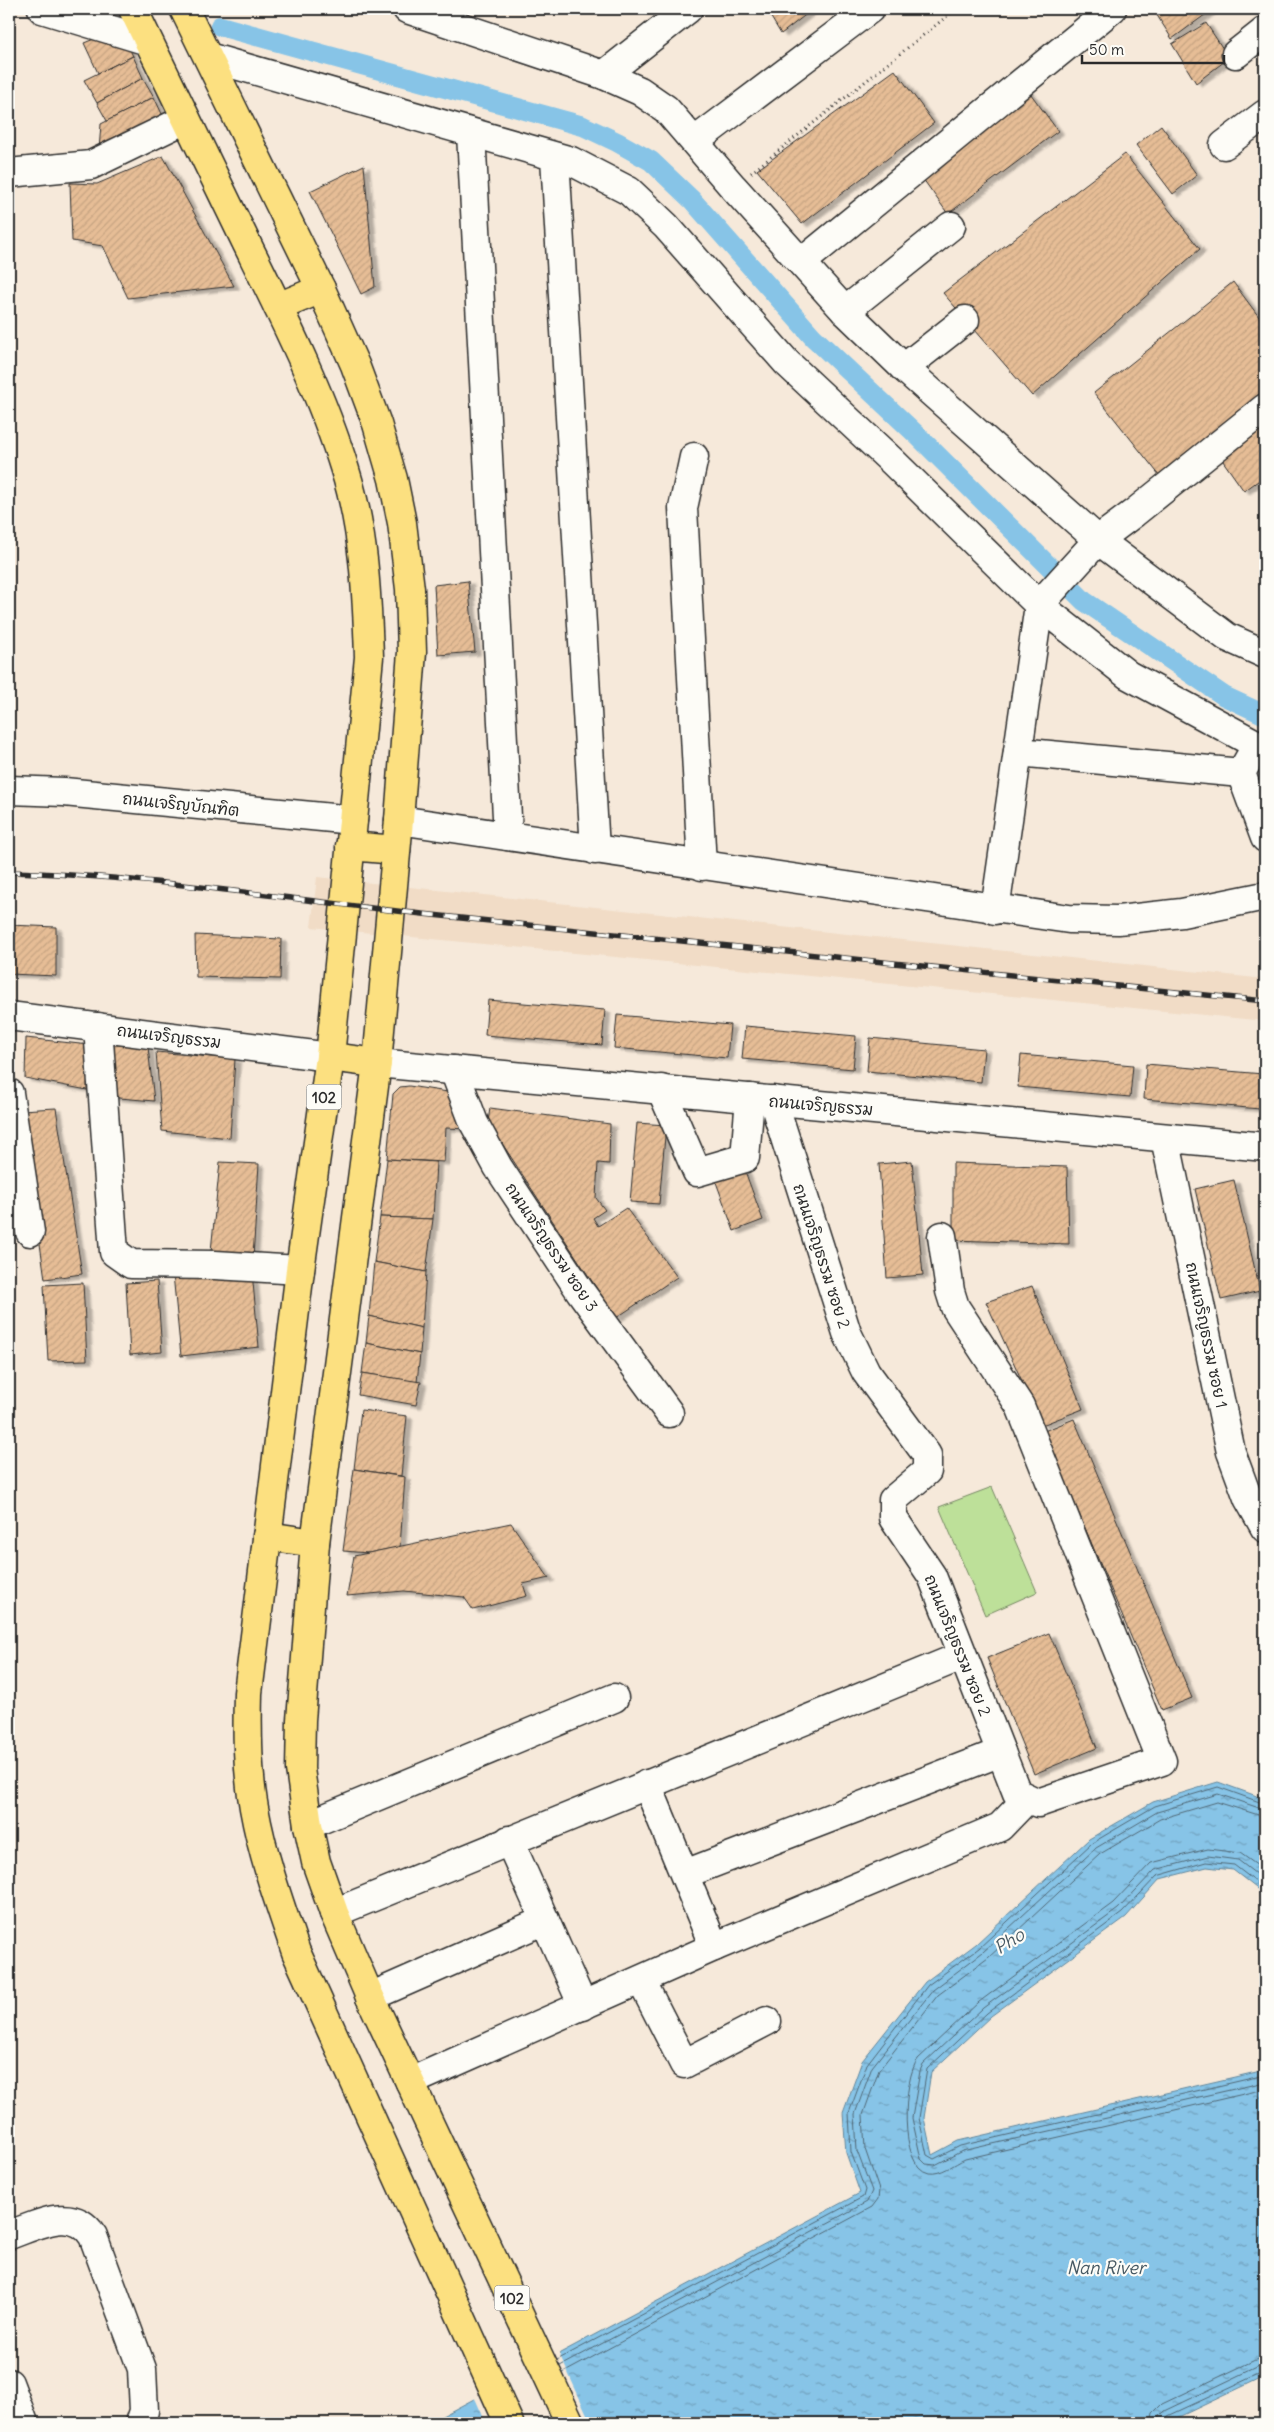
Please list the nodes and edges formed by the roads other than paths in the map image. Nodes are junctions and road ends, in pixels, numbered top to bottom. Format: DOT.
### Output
graph roads {
  1 [pos="42,9"];
  2 [pos="133,9"];
  3 [pos="184,9"];
  4 [pos="407,9"];
  5 [pos="688,9"];
  6 [pos="870,9"];
  7 [pos="1112,9"];
  8 [pos="1265,31"];
  9 [pos="148,41"];
  10 [pos="1236,54"];
  11 [pos="208,57"];
  12 [pos="604,75"];
  13 [pos="1265,114"];
  14 [pos="186,119"];
  15 [pos="471,133"];
  16 [pos="695,141"];
  17 [pos="1224,145"];
  18 [pos="555,156"];
  19 [pos="9,173"];
  20 [pos="951,226"];
  21 [pos="802,262"];
  22 [pos="321,289"];
  23 [pos="278,308"];
  24 [pos="845,310"];
  25 [pos="965,320"];
  26 [pos="904,368"];
  27 [pos="1265,408"];
  28 [pos="694,457"];
  29 [pos="1098,540"];
  30 [pos="1039,605"];
  31 [pos="1265,654"];
  32 [pos="1261,747"];
  33 [pos="1018,752"];
  34 [pos="1241,773"];
  35 [pos="9,790"];
  36 [pos="399,820"];
  37 [pos="352,833"];
  38 [pos="508,836"];
  39 [pos="1265,838"];
  40 [pos="396,850"];
  41 [pos="595,850"];
  42 [pos="702,866"];
  43 [pos="1265,896"];
  44 [pos="995,910"];
  45 [pos="9,1016"];
  46 [pos="98,1027"];
  47 [pos="330,1057"];
  48 [pos="377,1063"];
  49 [pos="454,1070"];
  50 [pos="661,1090"];
  51 [pos="9,1093"];
  52 [pos="761,1099"];
  53 [pos="1165,1138"];
  54 [pos="1265,1147"];
  55 [pos="30,1232"];
  56 [pos="942,1236"];
  57 [pos="300,1270"];
  58 [pos="669,1413"];
  59 [pos="1265,1528"];
  60 [pos="267,1536"];
  61 [pos="315,1543"];
  62 [pos="962,1656"];
  63 [pos="614,1698"];
  64 [pos="1002,1752"];
  65 [pos="647,1784"];
  66 [pos="1027,1800"];
  67 [pos="308,1825"];
  68 [pos="510,1840"];
  69 [pos="685,1874"];
  70 [pos="334,1913"];
  71 [pos="545,1920"];
  72 [pos="714,1947"];
  73 [pos="641,1980"];
  74 [pos="370,1997"];
  75 [pos="583,2006"];
  76 [pos="766,2021"];
  77 [pos="410,2082"];
  78 [pos="9,2235"];
  79 [pos="9,2383"];
  80 [pos="24,2423"];
  81 [pos="140,2423"];
  82 [pos="509,2423"];
  83 [pos="570,2423"];
  1 -- 9 [label="street"];
  2 -- 9 [label="main road, 102"];
  3 -- 11 [label="main road, 102"];
  4 -- 12 [label="street"];
  5 -- 12 [label="street"];
  6 -- 16 [label="street"];
  7 -- 21 [label="street"];
  8 -- 10 [label="street"];
  9 -- 14 [label="main road, 102"];
  11 -- 15 [label="street"];
  11 -- 22 [label="main road, 102"];
  12 -- 16 [label="street"];
  13 -- 17 [label="street"];
  14 -- 19 [label="street"];
  14 -- 23 [label="main road, 102"];
  15 -- 18 [label="street"];
  15 -- 38 [label="street"];
  16 -- 21 [label="street"];
  18 -- 30 [label="street"];
  18 -- 41 [label="street"];
  20 -- 24 [label="street"];
  21 -- 24 [label="street"];
  22 -- 23 [label="main road"];
  22 -- 36 [label="main road, 102"];
  23 -- 37 [label="main road, 102"];
  24 -- 26 [label="street"];
  25 -- 26 [label="street"];
  26 -- 29 [label="street"];
  27 -- 29 [label="street"];
  28 -- 42 [label="street"];
  29 -- 30 [label="street"];
  29 -- 31 [label="street"];
  30 -- 32 [label="street"];
  30 -- 33 [label="street"];
  32 -- 34 [label="street"];
  33 -- 34 [label="street"];
  33 -- 44 [label="street"];
  34 -- 39 [label="street"];
  35 -- 37 [label="street, ถนนเจริญบัณฑิต"];
  36 -- 38 [label="street"];
  36 -- 40 [label="main road, 102"];
  37 -- 40 [label="main road"];
  37 -- 47 [label="main road, 102"];
  38 -- 41 [label="street"];
  40 -- 48 [label="main road, 102"];
  41 -- 42 [label="street"];
  42 -- 44 [label="street"];
  43 -- 44 [label="street"];
  45 -- 46 [label="street, ถนนเจริญธรรม"];
  46 -- 47 [label="street, ถนนเจริญธรรม"];
  46 -- 57 [label="street"];
  47 -- 48 [label="main road"];
  47 -- 57 [label="main road, 102"];
  48 -- 49 [label="street, ถนนเจริญธรรม"];
  48 -- 61 [label="main road, 102"];
  49 -- 50 [label="street, ถนนเจริญธรรม"];
  49 -- 58 [label="street, ถนนเจริญธรรม ซอย 3"];
  50 -- 52 [label="street, ถนนเจริญธรรม"];
  50 -- 52 [label="street"];
  51 -- 55 [label="street"];
  52 -- 53 [label="street, ถนนเจริญธรรม"];
  52 -- 62 [label="street, ถนนเจริญธรรม ซอย 2"];
  53 -- 54 [label="street, ถนนเจริญธรรม"];
  53 -- 59 [label="street, ถนนเจริญธรรม ซอย 1"];
  56 -- 66 [label="street"];
  57 -- 60 [label="main road, 102"];
  60 -- 61 [label="main road"];
  60 -- 82 [label="main road, 102"];
  61 -- 67 [label="main road, 102"];
  62 -- 64 [label="street, ถนนเจริญธรรม ซอย 2"];
  62 -- 65 [label="street"];
  63 -- 67 [label="street"];
  64 -- 66 [label="street, ถนนเจริญธรรม ซอย 2"];
  64 -- 69 [label="street"];
  65 -- 68 [label="street"];
  65 -- 69 [label="street"];
  66 -- 72 [label="street"];
  67 -- 70 [label="main road, 102"];
  68 -- 70 [label="street"];
  68 -- 71 [label="street"];
  69 -- 72 [label="street"];
  70 -- 74 [label="main road, 102"];
  71 -- 74 [label="street"];
  71 -- 75 [label="street"];
  72 -- 73 [label="street"];
  73 -- 75 [label="street"];
  73 -- 76 [label="street"];
  74 -- 77 [label="main road, 102"];
  75 -- 77 [label="street"];
  77 -- 83 [label="main road, 102"];
  78 -- 81 [label="street"];
  79 -- 80 [label="street"];
}
